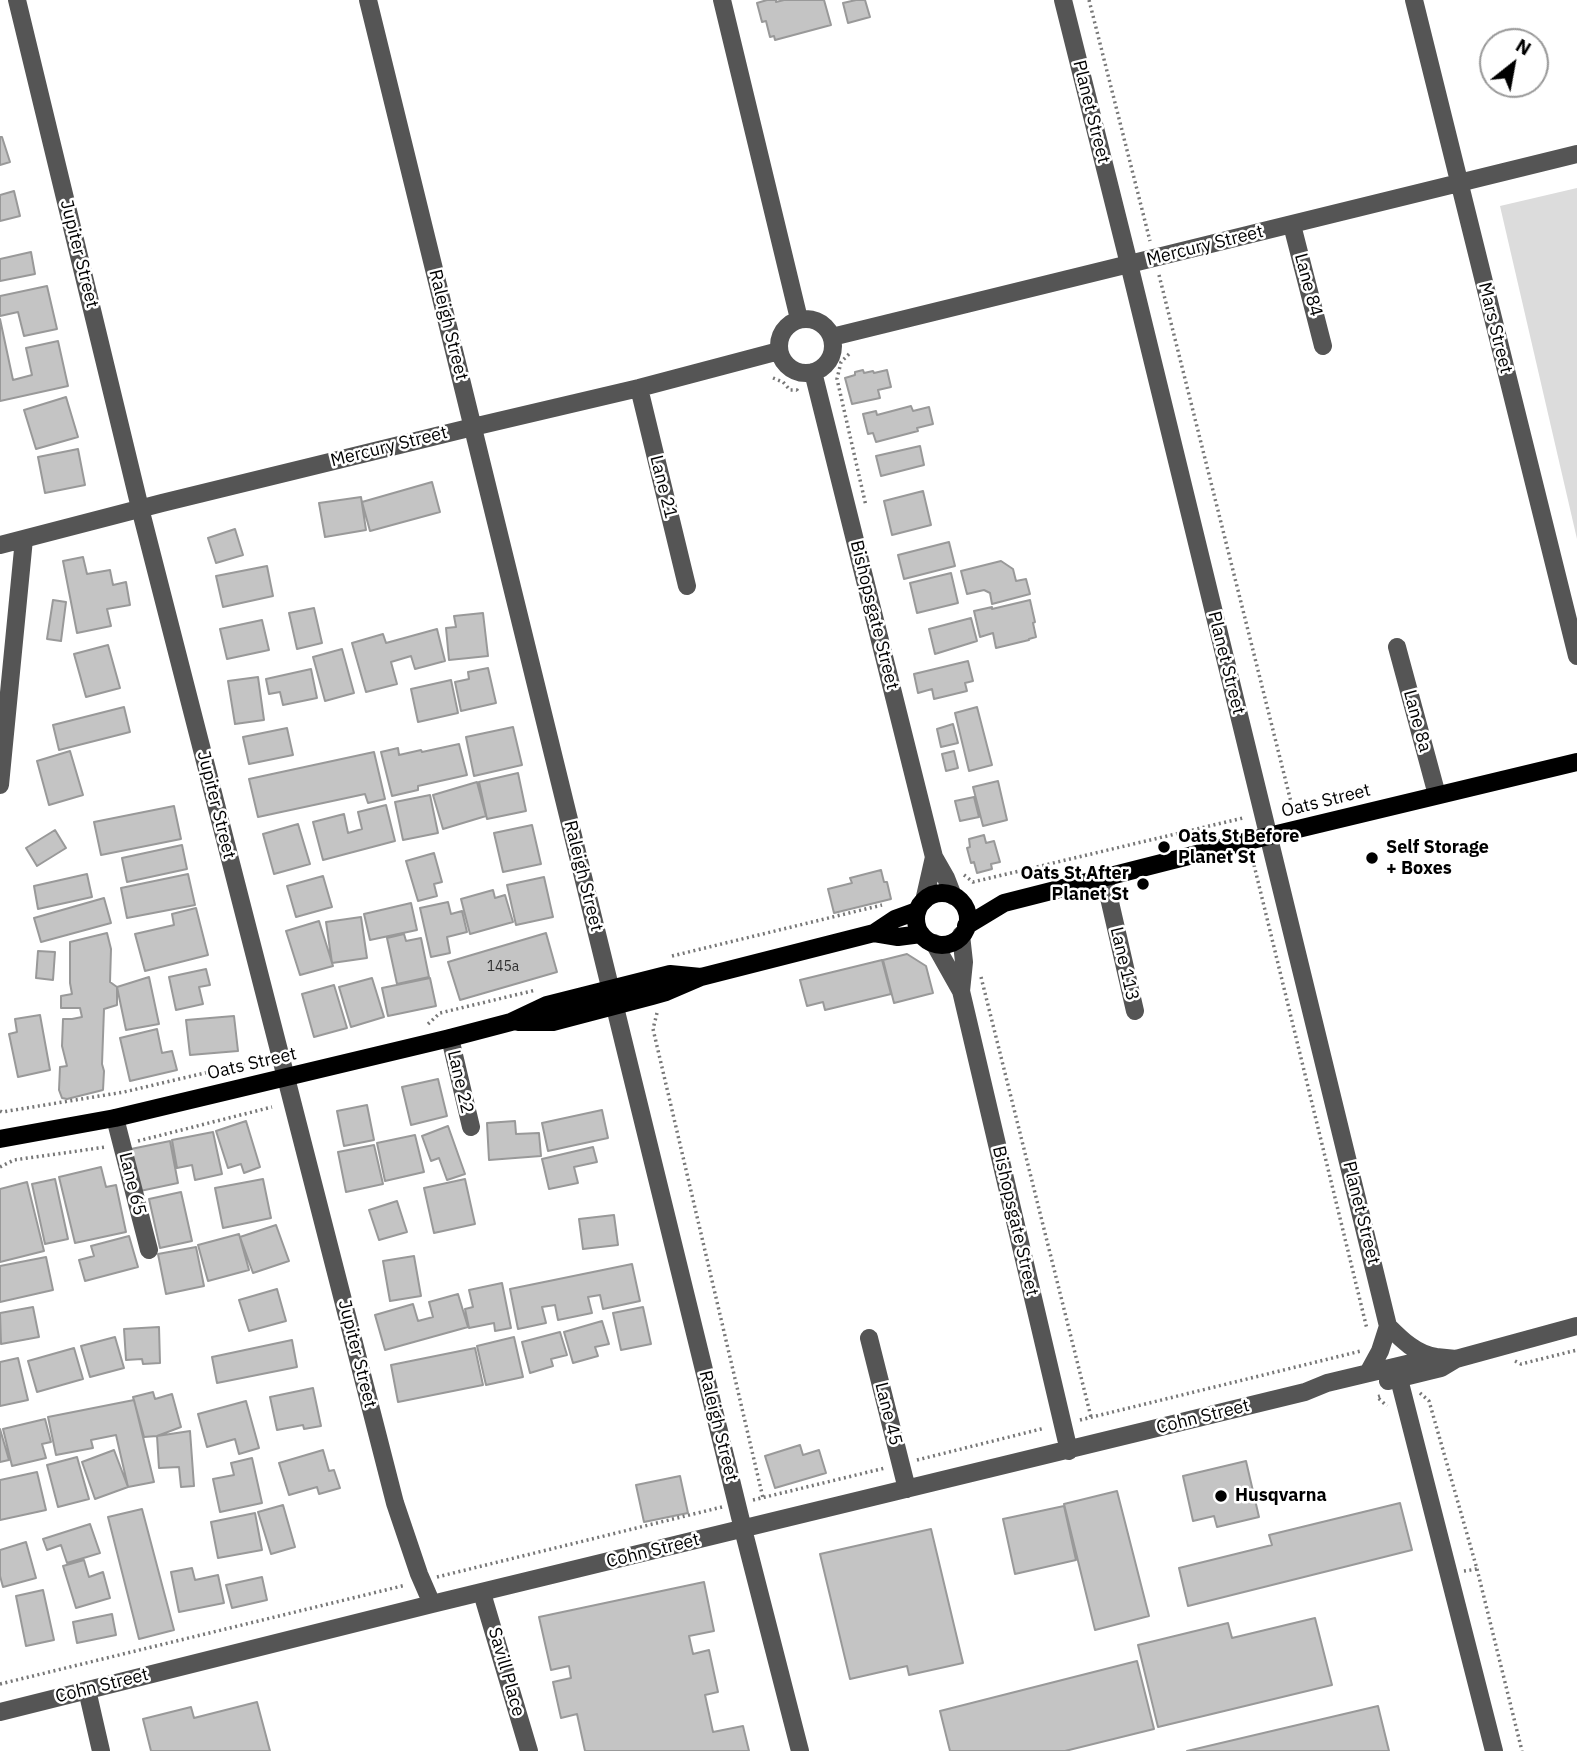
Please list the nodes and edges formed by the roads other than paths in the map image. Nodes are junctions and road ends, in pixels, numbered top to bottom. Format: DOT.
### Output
graph roads {
  1 [pos="17,0"];
  2 [pos="368,0"];
  3 [pos="722,0"];
  4 [pos="1063,0"];
  5 [pos="1415,0"];
  6 [pos="1577,154"];
  7 [pos="1459,183"];
  8 [pos="1292,225"];
  9 [pos="1129,264"];
  10 [pos="799,319"];
  11 [pos="832,337"];
  12 [pos="1323,345"];
  13 [pos="779,351"];
  14 [pos="813,372"];
  15 [pos="639,388"];
  16 [pos="473,427"];
  17 [pos="140,508"];
  18 [pos="24,539"];
  19 [pos="0,545"];
  20 [pos="687,586"];
  21 [pos="1396,647"];
  22 [pos="1577,656"];
  23 [pos="1577,762"];
  24 [pos="0,785"];
  25 [pos="1437,795"];
  26 [pos="1268,836"];
  27 [pos="934,857"];
  28 [pos="1104,877"];
  29 [pos="956,898"];
  30 [pos="1004,904"];
  31 [pos="921,906"];
  32 [pos="964,931"];
  33 [pos="874,933"];
  34 [pos="928,939"];
  35 [pos="961,990"];
  36 [pos="613,998"];
  37 [pos="1135,1011"];
  38 [pos="450,1038"];
  39 [pos="286,1077"];
  40 [pos="115,1118"];
  41 [pos="471,1127"];
  42 [pos="0,1139"];
  43 [pos="149,1250"];
  44 [pos="1388,1326"];
  45 [pos="1577,1326"];
  46 [pos="869,1338"];
  47 [pos="1436,1357"];
  48 [pos="1456,1359"];
  49 [pos="1368,1373"];
  50 [pos="1399,1379"];
  51 [pos="1305,1392"];
  52 [pos="1069,1451"];
  53 [pos="907,1489"];
  54 [pos="743,1529"];
  55 [pos="482,1593"];
  56 [pos="432,1604"];
  57 [pos="87,1690"];
  58 [pos="0,1712"];
  59 [pos="101,1751"];
  60 [pos="529,1751"];
  61 [pos="800,1751"];
  62 [pos="1494,1751"];
  1 -- 17 [label="street, Jupiter Street"];
  2 -- 16 [label="street, Raleigh Street"];
  3 -- 10 [label="street"];
  4 -- 9 [label="street, Planet Street"];
  5 -- 7 [label="street, Mars Street"];
  6 -- 7 [label="street, Mercury Street"];
  7 -- 8 [label="street, Mercury Street"];
  7 -- 22 [label="street, Mars Street"];
  8 -- 9 [label="street, Mercury Street"];
  8 -- 12 [label="street, Lane 84"];
  9 -- 11 [label="street, Mercury Street"];
  9 -- 26 [label="street, Planet Street"];
  10 -- 11 [label="street"];
  10 -- 13 [label="street"];
  11 -- 14 [label="street"];
  13 -- 14 [label="street"];
  13 -- 15 [label="street, Mercury Street"];
  14 -- 27 [label="street, Bishopsgate Street"];
  15 -- 16 [label="street, Mercury Street"];
  15 -- 20 [label="street, Lane 21"];
  16 -- 17 [label="street, Mercury Street"];
  16 -- 36 [label="street, Raleigh Street"];
  17 -- 18 [label="street, Mercury Street"];
  17 -- 39 [label="street, Jupiter Street"];
  18 -- 19 [label="street, Mercury Street"];
  18 -- 24 [label="street"];
  21 -- 25 [label="street, Lane 8a"];
  23 -- 25 [label="main road, Oats Street"];
  25 -- 26 [label="main road, Oats Street"];
  26 -- 28 [label="main road, Oats Street"];
  26 -- 44 [label="street, Planet Street"];
  27 -- 29 [label="street, Bishopsgate Street"];
  27 -- 31 [label="street, Bishopsgate Street"];
  28 -- 30 [label="main road, Oats Street"];
  28 -- 37 [label="street, Lane 113"];
  29 -- 30 [label="main road, Oats Street"];
  29 -- 31 [label="main road"];
  29 -- 32 [label="main road"];
  30 -- 32 [label="main road, Oats Street"];
  31 -- 33 [label="main road, Oats Street"];
  31 -- 34 [label="main road"];
  32 -- 34 [label="main road"];
  32 -- 35 [label="street, Bishopsgate Street"];
  33 -- 34 [label="main road, Oats Street"];
  33 -- 36 [label="main road, Oats Street"];
  34 -- 35 [label="street, Bishopsgate Street"];
  35 -- 52 [label="street, Bishopsgate Street"];
  36 -- 38 [label="main road, Oats Street"];
  36 -- 54 [label="street, Raleigh Street"];
  38 -- 39 [label="main road, Oats Street"];
  38 -- 41 [label="street, Lane 22"];
  39 -- 40 [label="main road, Oats Street"];
  39 -- 56 [label="street, Jupiter Street"];
  40 -- 42 [label="main road, Oats Street"];
  40 -- 43 [label="street, Lane 65"];
  44 -- 47 [label="street"];
  44 -- 49 [label="street"];
  45 -- 48 [label="street, Cohn Street"];
  46 -- 53 [label="street, Lane 45"];
  47 -- 48 [label="street, Cohn Street"];
  47 -- 49 [label="street, Cohn Street"];
  48 -- 50 [label="street, Cohn Street"];
  49 -- 51 [label="street, Cohn Street"];
  50 -- 51 [label="street, Cohn Street"];
  50 -- 62 [label="street"];
  51 -- 52 [label="street, Cohn Street"];
  52 -- 53 [label="street, Cohn Street"];
  53 -- 54 [label="street, Cohn Street"];
  54 -- 55 [label="street, Cohn Street"];
  54 -- 61 [label="street, Raleigh Street"];
  55 -- 56 [label="street, Cohn Street"];
  55 -- 60 [label="street, Savill Place"];
  56 -- 57 [label="street, Cohn Street"];
  57 -- 58 [label="street, Cohn Street"];
  57 -- 59 [label="street"];
}
